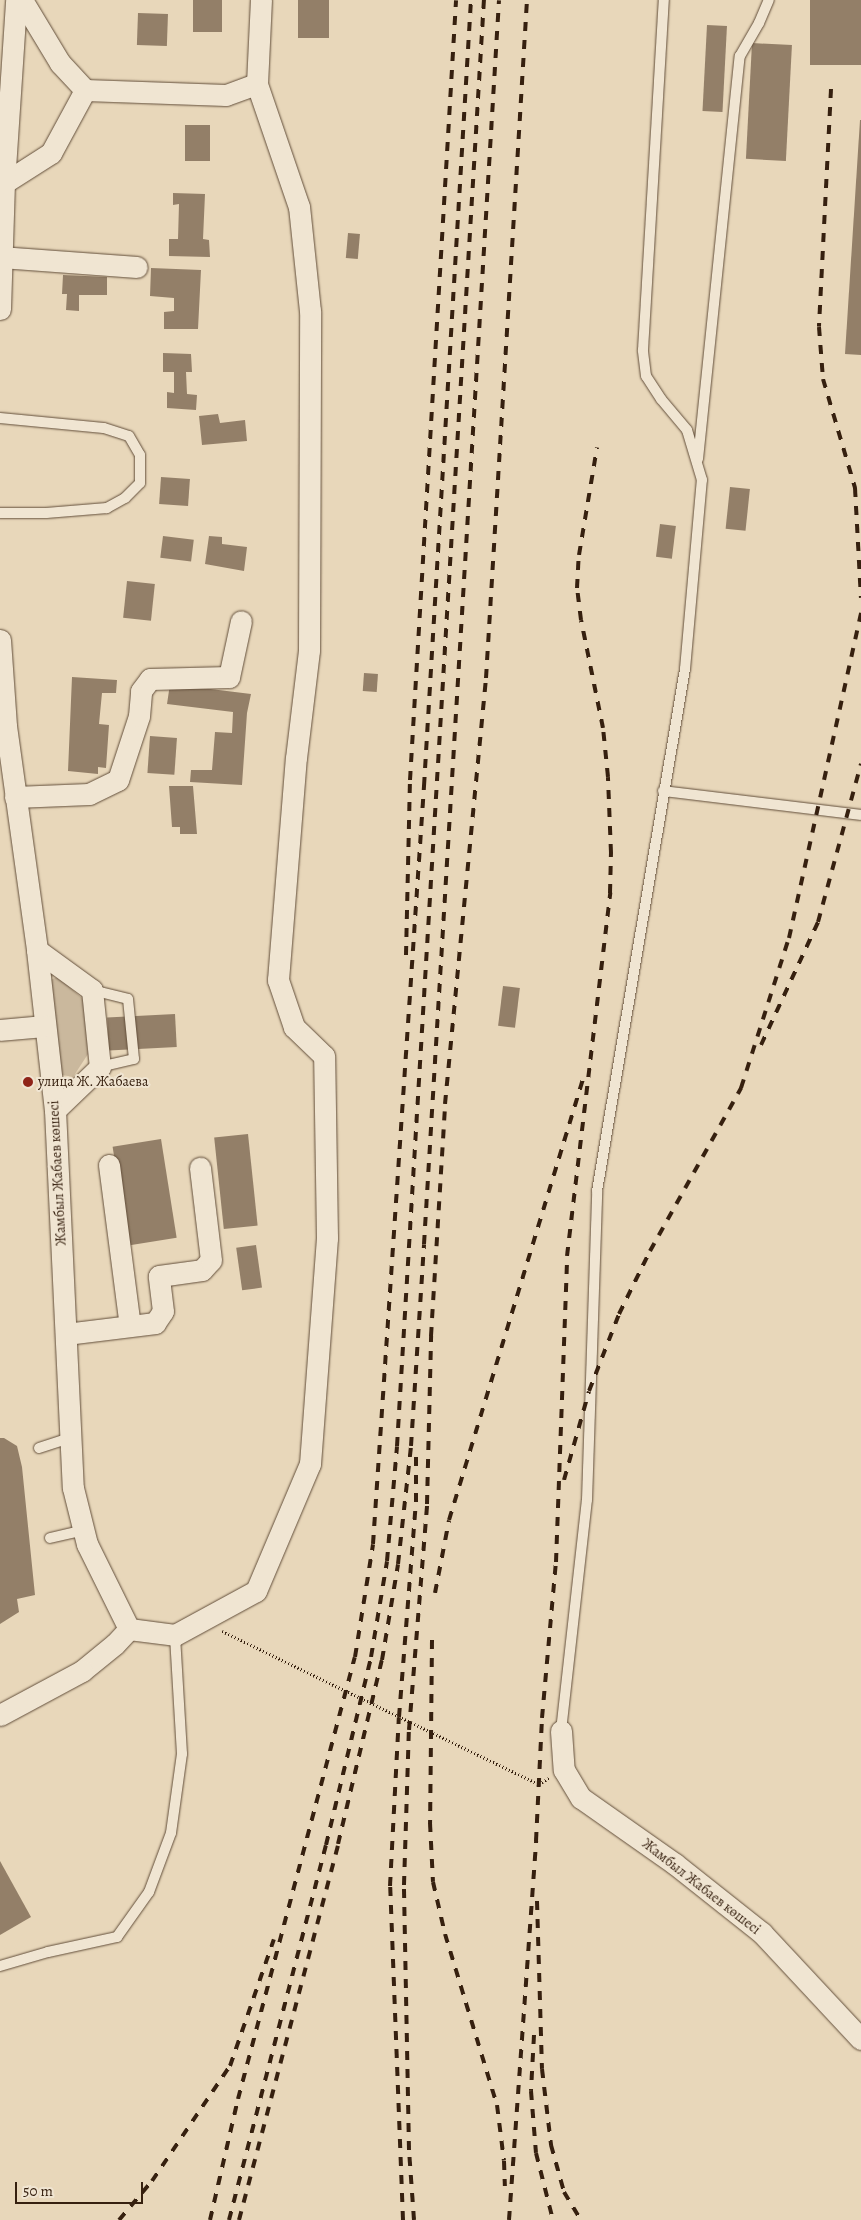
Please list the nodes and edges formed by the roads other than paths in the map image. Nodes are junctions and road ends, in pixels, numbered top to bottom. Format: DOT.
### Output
graph roads {
  1 [pos="16,0"];
  2 [pos="22,0"];
  3 [pos="261,0"];
  4 [pos="664,0"];
  5 [pos="769,0"];
  6 [pos="257,84"];
  7 [pos="85,90"];
  8 [pos="4,183"];
  9 [pos="1,218"];
  10 [pos="1,257"];
  11 [pos="137,267"];
  12 [pos="0,309"];
  13 [pos="0,418"];
  14 [pos="698,465"];
  15 [pos="0,513"];
  16 [pos="241,621"];
  17 [pos="0,640"];
  18 [pos="3,726"];
  19 [pos="663,791"];
  20 [pos="15,797"];
  21 [pos="861,815"];
  22 [pos="37,950"];
  23 [pos="92,990"];
  24 [pos="45,1026"];
  25 [pos="0,1030"];
  26 [pos="100,1067"];
  27 [pos="55,1110"];
  28 [pos="109,1165"];
  29 [pos="200,1168"];
  30 [pos="130,1326"];
  31 [pos="66,1334"];
  32 [pos="70,1438"];
  33 [pos="39,1448"];
  34 [pos="84,1530"];
  35 [pos="50,1538"];
  36 [pos="129,1629"];
  37 [pos="175,1635"];
  38 [pos="0,1715"];
  39 [pos="561,1731"];
  40 [pos="0,1966"];
  41 [pos="861,2039"];
  1 -- 8 [label="street"];
  2 -- 7 [label="street"];
  3 -- 6 [label="street"];
  4 -- 14 [label="lane"];
  5 -- 14 [label="lane"];
  6 -- 7 [label="street"];
  6 -- 37 [label="street"];
  7 -- 8 [label="street"];
  8 -- 9 [label="street"];
  9 -- 10 [label="street"];
  10 -- 11 [label="street"];
  10 -- 12 [label="street"];
  13 -- 15 [label="lane"];
  14 -- 19 [label="lane"];
  16 -- 20 [label="street"];
  17 -- 18 [label="street, Жамбыл Жабаев көшесі"];
  18 -- 20 [label="street, Жамбыл Жабаев көшесі"];
  19 -- 21 [label="lane"];
  19 -- 39 [label="lane"];
  20 -- 22 [label="street, Жамбыл Жабаев көшесі"];
  22 -- 23 [label="street"];
  22 -- 24 [label="street, Жамбыл Жабаев көшесі"];
  23 -- 26 [label="street"];
  23 -- 26 [label="lane"];
  24 -- 25 [label="street"];
  24 -- 27 [label="street, Жамбыл Жабаев көшесі"];
  26 -- 27 [label="street"];
  27 -- 31 [label="street, Жамбыл Жабаев көшесі"];
  28 -- 30 [label="street"];
  29 -- 30 [label="street"];
  30 -- 31 [label="street"];
  31 -- 32 [label="street, Жамбыл Жабаев көшесі"];
  32 -- 33 [label="lane"];
  32 -- 34 [label="street, Жамбыл Жабаев көшесі"];
  34 -- 35 [label="lane"];
  34 -- 36 [label="street, Жамбыл Жабаев көшесі"];
  36 -- 37 [label="street"];
  36 -- 38 [label="street"];
  37 -- 40 [label="lane"];
  39 -- 41 [label="street, Жамбыл Жабаев көшесі"];
}
